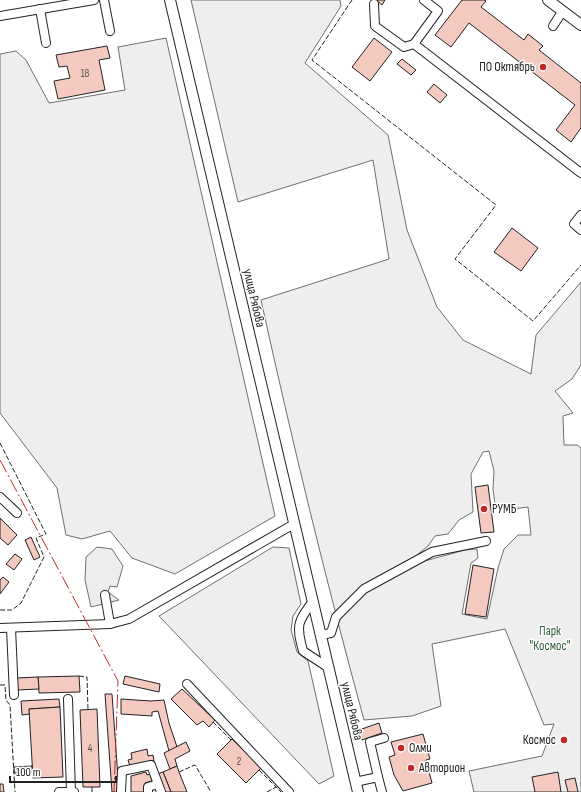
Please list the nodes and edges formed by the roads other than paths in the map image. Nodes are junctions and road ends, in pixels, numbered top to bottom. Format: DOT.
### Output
graph roads {
  1 [pos="94,0"];
  2 [pos="104,0"];
  3 [pos="170,0"];
  4 [pos="424,0"];
  5 [pos="548,0"];
  6 [pos="374,4"];
  7 [pos="40,9"];
  8 [pos="562,12"];
  9 [pos="0,16"];
  10 [pos="581,25"];
  11 [pos="552,26"];
  12 [pos="110,31"];
  13 [pos="46,43"];
  14 [pos="414,44"];
  15 [pos="579,168"];
  16 [pos="581,215"];
  17 [pos="581,230"];
  18 [pos="0,498"];
  19 [pos="17,513"];
  20 [pos="294,524"];
  21 [pos="486,541"];
  22 [pos="104,595"];
  23 [pos="313,601"];
  24 [pos="110,624"];
  25 [pos="0,628"];
  26 [pos="11,628"];
  27 [pos="321,635"];
  28 [pos="329,668"];
  29 [pos="187,684"];
  30 [pos="14,696"];
  31 [pos="68,699"];
  32 [pos="384,738"];
  33 [pos="378,777"];
  34 [pos="355,782"];
  35 [pos="159,788"];
  36 [pos="59,792"];
  37 [pos="72,792"];
  38 [pos="121,792"];
  39 [pos="148,792"];
  40 [pos="289,792"];
  41 [pos="358,792"];
  42 [pos="382,792"];
  1 -- 7 [label="street"];
  2 -- 12 [label="street"];
  3 -- 20 [label="main road, улица Рябова"];
  4 -- 14 [label="street"];
  5 -- 8 [label="main road"];
  6 -- 14 [label="street"];
  7 -- 9 [label="street"];
  7 -- 13 [label="street"];
  8 -- 10 [label="main road"];
  8 -- 11 [label="street"];
  14 -- 15 [label="street"];
  16 -- 17 [label="street"];
  18 -- 19 [label="street"];
  20 -- 23 [label="main road, улица Рябова"];
  20 -- 24 [label="street"];
  21 -- 27 [label="street"];
  22 -- 24 [label="street"];
  23 -- 27 [label="main road, улица Рябова"];
  23 -- 28 [label="street"];
  24 -- 26 [label="street"];
  25 -- 26 [label="street"];
  26 -- 30 [label="street"];
  27 -- 28 [label="main road, улица Рябова"];
  28 -- 34 [label="main road, улица Рябова"];
  29 -- 40 [label="street"];
  31 -- 37 [label="street"];
  32 -- 33 [label="street"];
  33 -- 34 [label="street"];
  33 -- 42 [label="street"];
  34 -- 41 [label="main road, улица Рябова"];
  35 -- 38 [label="street"];
  35 -- 39 [label="street"];
  36 -- 37 [label="street"];
}
